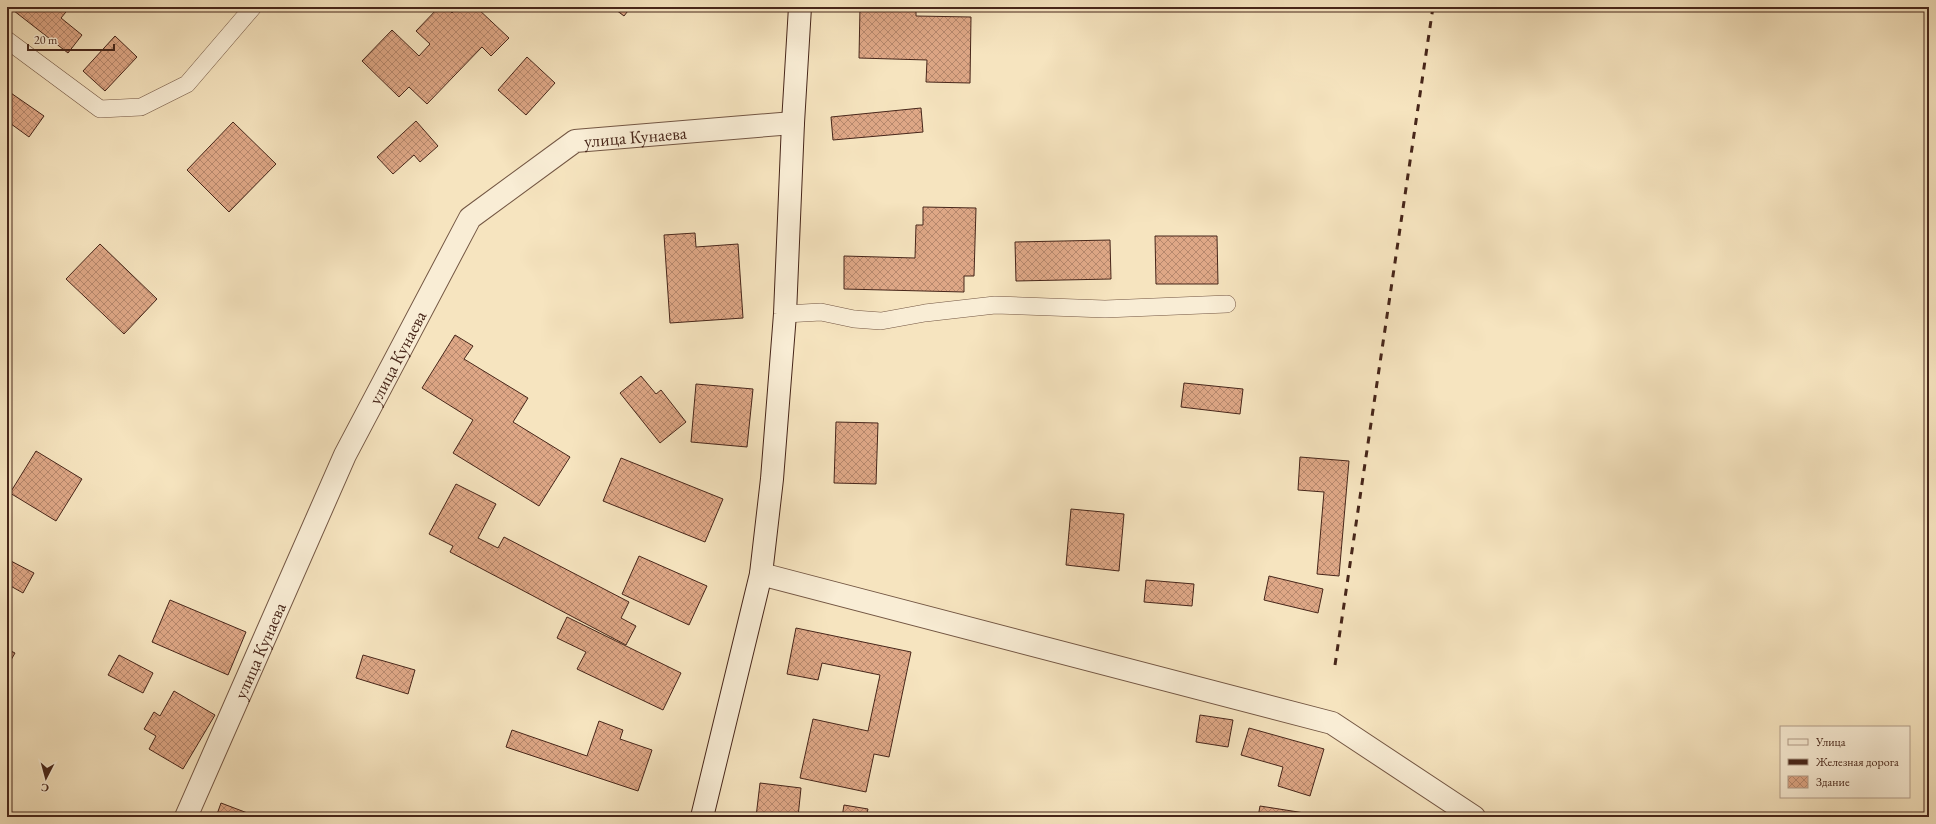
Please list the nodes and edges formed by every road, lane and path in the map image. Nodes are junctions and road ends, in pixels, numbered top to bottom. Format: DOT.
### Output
graph roads {
  1 [pos="253,7"];
  2 [pos="800,7"];
  3 [pos="7,40"];
  4 [pos="793,123"];
  5 [pos="1227,304"];
  6 [pos="785,314"];
  7 [pos="761,574"];
  8 [pos="186,817"];
  9 [pos="702,817"];
  10 [pos="1474,817"];
  1 -- 3 [label="lane"];
  2 -- 4 [label="street"];
  4 -- 6 [label="street"];
  4 -- 8 [label="street, улица Кунаева"];
  5 -- 6 [label="lane"];
  6 -- 7 [label="street"];
  7 -- 9 [label="street"];
  7 -- 10 [label="street"];
}
